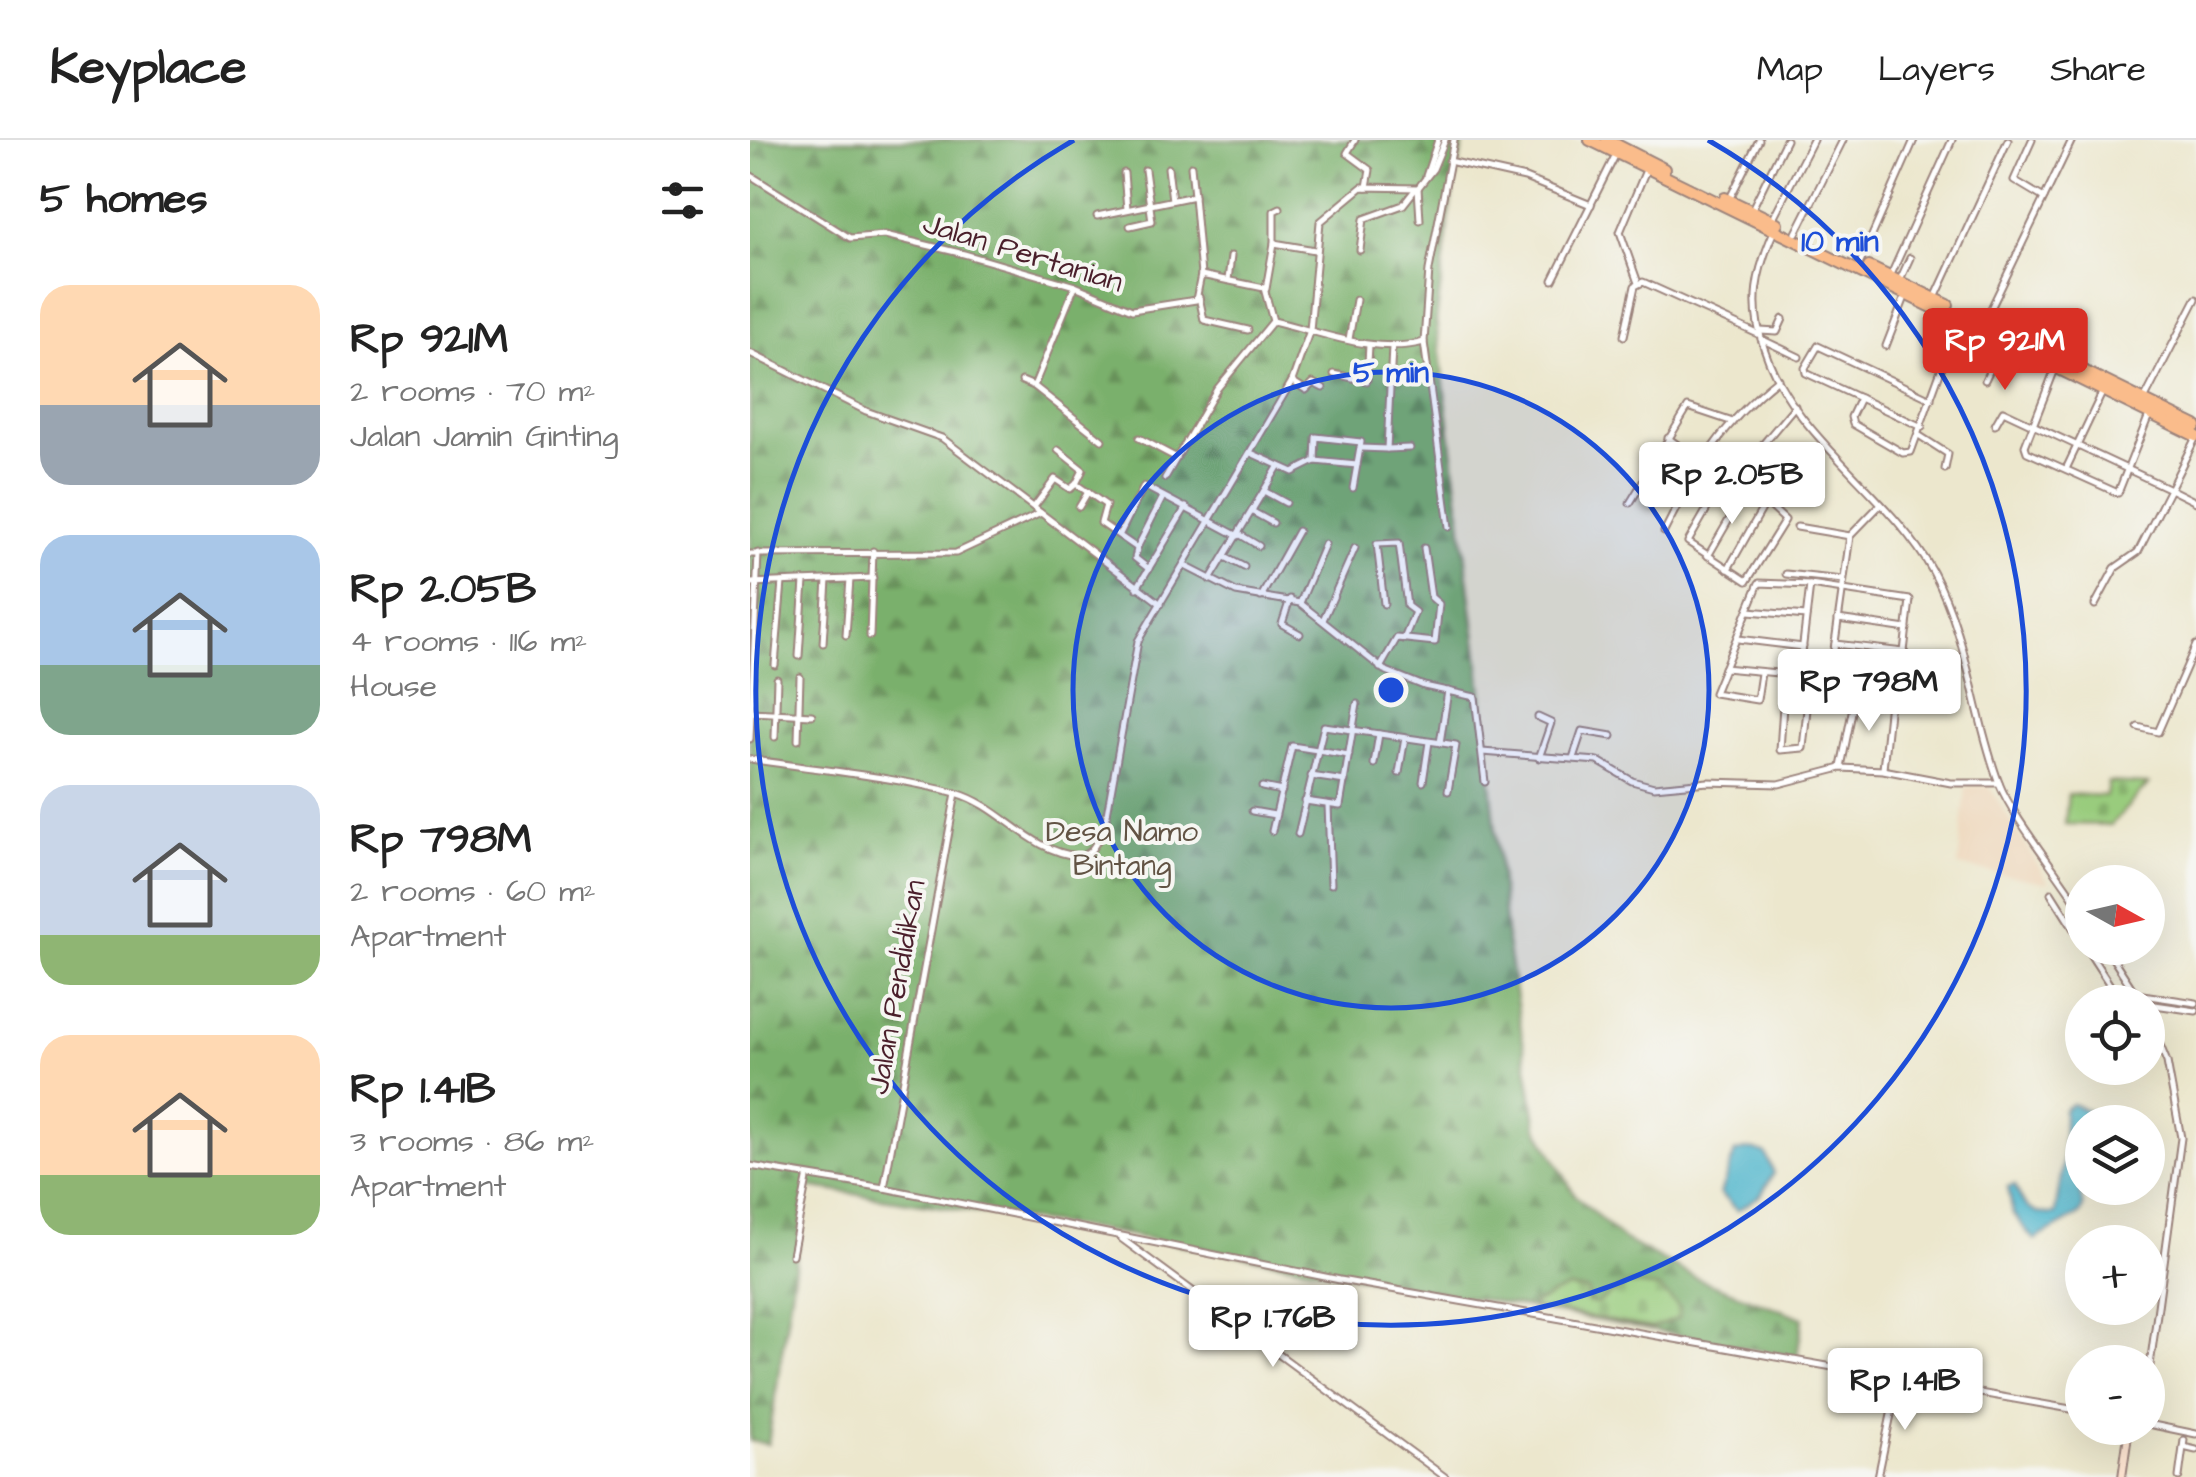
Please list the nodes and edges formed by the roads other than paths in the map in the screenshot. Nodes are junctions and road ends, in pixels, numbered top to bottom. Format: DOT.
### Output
graph roads {
  1 [pos="1355,140"];
  2 [pos="1454,140"];
  3 [pos="1590,140"];
  4 [pos="1606,140"];
  5 [pos="1760,140"];
  6 [pos="1786,140"];
  7 [pos="1813,140"];
  8 [pos="1843,140"];
  9 [pos="1914,140"];
  10 [pos="1952,140"];
  11 [pos="2008,140"];
  12 [pos="2032,140"];
  13 [pos="2072,140"];
  14 [pos="1438,141"];
  15 [pos="1616,153"];
  16 [pos="1449,161"];
  17 [pos="1191,166"];
  18 [pos="1168,168"];
  19 [pos="1647,168"];
  20 [pos="1146,170"];
  21 [pos="1124,173"];
  22 [pos="750,175"];
  23 [pos="1367,186"];
  24 [pos="1417,188"];
  25 [pos="1194,196"];
  26 [pos="2044,198"];
  27 [pos="1172,200"];
  28 [pos="1729,200"];
  29 [pos="1149,204"];
  30 [pos="1592,205"];
  31 [pos="1280,208"];
  32 [pos="1128,209"];
  33 [pos="1751,210"];
  34 [pos="1098,216"];
  35 [pos="1420,220"];
  36 [pos="1773,225"];
  37 [pos="1130,226"];
  38 [pos="1796,233"];
  39 [pos="1274,243"];
  40 [pos="1315,250"];
  41 [pos="1360,250"];
  42 [pos="1231,256"];
  43 [pos="1910,258"];
  44 [pos="1860,263"];
  45 [pos="1201,275"];
  46 [pos="1228,280"];
  47 [pos="1553,280"];
  48 [pos="1894,280"];
  49 [pos="1638,283"];
  50 [pos="1075,286"];
  51 [pos="1266,290"];
  52 [pos="1906,294"];
  53 [pos="1199,297"];
  54 [pos="1935,299"];
  55 [pos="2196,299"];
  56 [pos="1356,300"];
  57 [pos="1960,317"];
  58 [pos="1783,319"];
  59 [pos="1273,321"];
  60 [pos="1984,322"];
  61 [pos="1248,330"];
  62 [pos="1310,330"];
  63 [pos="1760,335"];
  64 [pos="1624,336"];
  65 [pos="1349,339"];
  66 [pos="2004,340"];
  67 [pos="1424,342"];
  68 [pos="1370,344"];
  69 [pos="1886,346"];
  70 [pos="1392,348"];
  71 [pos="750,353"];
  72 [pos="1799,357"];
  73 [pos="2056,366"];
  74 [pos="1334,374"];
  75 [pos="1778,379"];
  76 [pos="1985,380"];
  77 [pos="1022,381"];
  78 [pos="1292,381"];
  79 [pos="1034,386"];
  80 [pos="1323,388"];
  81 [pos="2104,389"];
  82 [pos="1860,398"];
  83 [pos="1931,399"];
  84 [pos="2150,405"];
  85 [pos="1794,406"];
  86 [pos="1730,422"];
  87 [pos="1995,425"];
  88 [pos="2033,425"];
  89 [pos="2196,426"];
  90 [pos="1922,427"];
  91 [pos="1920,436"];
  92 [pos="2196,436"];
  93 [pos="1139,438"];
  94 [pos="1668,438"];
  95 [pos="1102,440"];
  96 [pos="2078,444"];
  97 [pos="1361,448"];
  98 [pos="1410,448"];
  99 [pos="1386,449"];
  100 [pos="1058,450"];
  101 [pos="1251,453"];
  102 [pos="1315,460"];
  103 [pos="1700,461"];
  104 [pos="1177,463"];
  105 [pos="1357,464"];
  106 [pos="1278,466"];
  107 [pos="2129,468"];
  108 [pos="1944,469"];
  109 [pos="2066,470"];
  110 [pos="1736,476"];
  111 [pos="1165,478"];
  112 [pos="1076,484"];
  113 [pos="1748,487"];
  114 [pos="1353,488"];
  115 [pos="2170,489"];
  116 [pos="1264,490"];
  117 [pos="1088,492"];
  118 [pos="1163,497"];
  119 [pos="1286,502"];
  120 [pos="1630,502"];
  121 [pos="1766,502"];
  122 [pos="2196,502"];
  123 [pos="1881,504"];
  124 [pos="1034,507"];
  125 [pos="1079,507"];
  126 [pos="1186,507"];
  127 [pos="1041,512"];
  128 [pos="1252,512"];
  129 [pos="1211,520"];
  130 [pos="1273,522"];
  131 [pos="1449,527"];
  132 [pos="1796,527"];
  133 [pos="1298,531"];
  134 [pos="1664,532"];
  135 [pos="1238,535"];
  136 [pos="1120,536"];
  137 [pos="1850,536"];
  138 [pos="1325,544"];
  139 [pos="1258,546"];
  140 [pos="1137,548"];
  141 [pos="1355,548"];
  142 [pos="1424,548"];
  143 [pos="872,551"];
  144 [pos="750,554"];
  145 [pos="758,554"];
  146 [pos="1708,556"];
  147 [pos="1224,557"];
  148 [pos="1184,566"];
  149 [pos="1244,567"];
  150 [pos="1149,568"];
  151 [pos="1728,569"];
  152 [pos="1786,574"];
  153 [pos="873,578"];
  154 [pos="850,579"];
  155 [pos="827,580"];
  156 [pos="804,581"];
  157 [pos="1209,581"];
  158 [pos="782,582"];
  159 [pos="754,583"];
  160 [pos="1842,584"];
  161 [pos="1810,585"];
  162 [pos="1137,588"];
  163 [pos="1261,598"];
  164 [pos="1290,599"];
  165 [pos="1300,603"];
  166 [pos="1160,604"];
  167 [pos="1384,604"];
  168 [pos="2095,605"];
  169 [pos="1749,611"];
  170 [pos="1806,616"];
  171 [pos="1838,619"];
  172 [pos="1323,620"];
  173 [pos="1907,628"];
  174 [pos="1300,634"];
  175 [pos="846,636"];
  176 [pos="870,636"];
  177 [pos="1404,639"];
  178 [pos="1738,639"];
  179 [pos="823,643"];
  180 [pos="1836,644"];
  181 [pos="2196,645"];
  182 [pos="1803,647"];
  183 [pos="1904,652"];
  184 [pos="798,656"];
  185 [pos="775,665"];
  186 [pos="1380,668"];
  187 [pos="1724,668"];
  188 [pos="1832,669"];
  189 [pos="1761,672"];
  190 [pos="1860,672"];
  191 [pos="1785,676"];
  192 [pos="800,678"];
  193 [pos="1800,678"];
  194 [pos="777,679"];
  195 [pos="1810,680"];
  196 [pos="1448,692"];
  197 [pos="1890,702"];
  198 [pos="1357,704"];
  199 [pos="751,712"];
  200 [pos="776,713"];
  201 [pos="799,714"];
  202 [pos="812,715"];
  203 [pos="1538,717"];
  204 [pos="2138,727"];
  205 [pos="1353,730"];
  206 [pos="1379,734"];
  207 [pos="1612,736"];
  208 [pos="775,737"];
  209 [pos="750,738"];
  210 [pos="1405,738"];
  211 [pos="798,740"];
  212 [pos="1429,742"];
  213 [pos="1440,743"];
  214 [pos="1317,750"];
  215 [pos="1482,752"];
  216 [pos="1349,755"];
  217 [pos="1540,758"];
  218 [pos="1573,758"];
  219 [pos="750,759"];
  220 [pos="1374,764"];
  221 [pos="1840,768"];
  222 [pos="1883,770"];
  223 [pos="1399,773"];
  224 [pos="1311,776"];
  225 [pos="1344,781"];
  226 [pos="1423,782"];
  227 [pos="1485,782"];
  228 [pos="1999,783"];
  229 [pos="1262,787"];
  230 [pos="1282,791"];
  231 [pos="1448,791"];
  232 [pos="956,794"];
  233 [pos="1306,801"];
  234 [pos="1328,805"];
  235 [pos="1252,811"];
  236 [pos="1275,816"];
  237 [pos="1272,831"];
  238 [pos="1298,834"];
  239 [pos="1331,884"];
  240 [pos="2065,884"];
  241 [pos="2052,894"];
  242 [pos="2065,915"];
  243 [pos="2165,998"];
  244 [pos="2196,1003"];
  245 [pos="2165,1007"];
  246 [pos="2196,1012"];
  247 [pos="2165,1057"];
  248 [pos="750,1166"];
  249 [pos="807,1179"];
  250 [pos="884,1188"];
  251 [pos="1120,1238"];
  252 [pos="792,1255"];
  253 [pos="2153,1345"];
  254 [pos="1898,1381"];
  255 [pos="2065,1409"];
  256 [pos="2165,1428"];
  257 [pos="2196,1434"];
  258 [pos="2127,1445"];
  259 [pos="2196,1450"];
  260 [pos="1445,1477"];
  261 [pos="1878,1477"];
  262 [pos="2122,1477"];
  263 [pos="2179,1477"];
  1 -- 23 [label="street"];
  2 -- 16 [label="street"];
  3 -- 15 [label="highway"];
  4 -- 28 [label="highway"];
  5 -- 28 [label="street"];
  6 -- 33 [label="street"];
  7 -- 36 [label="street"];
  8 -- 38 [label="street"];
  9 -- 44 [label="street"];
  10 -- 48 [label="street"];
  11 -- 54 [label="street"];
  12 -- 26 [label="street"];
  13 -- 26 [label="street"];
  14 -- 24 [label="street"];
  15 -- 19 [label="highway"];
  15 -- 30 [label="street"];
  16 -- 30 [label="street"];
  16 -- 67 [label="street"];
  17 -- 25 [label="street"];
  18 -- 27 [label="street"];
  19 -- 36 [label="highway"];
  19 -- 49 [label="street"];
  20 -- 29 [label="street"];
  21 -- 32 [label="street"];
  22 -- 50 [label="street, Jalan Pertanian"];
  23 -- 24 [label="street"];
  23 -- 40 [label="street"];
  24 -- 35 [label="street"];
  24 -- 41 [label="street"];
  25 -- 27 [label="street"];
  25 -- 45 [label="street"];
  26 -- 60 [label="street"];
  27 -- 29 [label="street"];
  28 -- 33 [label="highway"];
  29 -- 32 [label="street"];
  29 -- 37 [label="street"];
  30 -- 47 [label="street"];
  31 -- 39 [label="street"];
  32 -- 34 [label="street"];
  33 -- 36 [label="highway"];
  36 -- 38 [label="highway"];
  36 -- 52 [label="highway"];
  36 -- 63 [label="street"];
  38 -- 44 [label="highway"];
  39 -- 40 [label="street"];
  39 -- 51 [label="street"];
  40 -- 62 [label="street"];
  42 -- 46 [label="street"];
  43 -- 48 [label="street"];
  44 -- 48 [label="highway"];
  45 -- 46 [label="street"];
  45 -- 53 [label="street"];
  46 -- 51 [label="street"];
  48 -- 54 [label="highway"];
  49 -- 63 [label="street"];
  49 -- 64 [label="street"];
  50 -- 53 [label="street, Jalan Pertanian"];
  50 -- 79 [label="street"];
  51 -- 59 [label="street"];
  52 -- 57 [label="highway"];
  52 -- 69 [label="street"];
  53 -- 61 [label="street"];
  54 -- 60 [label="highway"];
  55 -- 84 [label="street"];
  56 -- 65 [label="street"];
  57 -- 66 [label="highway"];
  57 -- 83 [label="street"];
  58 -- 63 [label="street"];
  59 -- 62 [label="street"];
  59 -- 104 [label="street"];
  60 -- 84 [label="highway"];
  62 -- 65 [label="street"];
  62 -- 78 [label="street"];
  63 -- 72 [label="street"];
  63 -- 75 [label="street"];
  65 -- 68 [label="street"];
  66 -- 73 [label="highway"];
  66 -- 76 [label="street"];
  67 -- 70 [label="street"];
  67 -- 131 [label="street"];
  68 -- 70 [label="street"];
  68 -- 74 [label="street"];
  70 -- 99 [label="street"];
  71 -- 124 [label="street"];
  73 -- 81 [label="highway"];
  73 -- 88 [label="street"];
  75 -- 85 [label="street"];
  75 -- 86 [label="street"];
  77 -- 79 [label="street"];
  78 -- 80 [label="street"];
  78 -- 101 [label="street"];
  79 -- 95 [label="street"];
  81 -- 84 [label="highway"];
  81 -- 96 [label="street"];
  82 -- 83 [label="street"];
  82 -- 90 [label="street"];
  82 -- 91 [label="street"];
  83 -- 90 [label="street"];
  84 -- 89 [label="highway"];
  84 -- 92 [label="highway"];
  84 -- 107 [label="street"];
  85 -- 110 [label="street"];
  85 -- 123 [label="street"];
  86 -- 94 [label="street"];
  86 -- 103 [label="street"];
  87 -- 88 [label="street"];
  88 -- 96 [label="street"];
  88 -- 109 [label="street"];
  90 -- 91 [label="street"];
  91 -- 108 [label="street"];
  92 -- 115 [label="street"];
  93 -- 104 [label="street"];
  94 -- 103 [label="street"];
  94 -- 120 [label="street"];
  96 -- 107 [label="street"];
  96 -- 109 [label="street"];
  97 -- 99 [label="street"];
  97 -- 102 [label="street"];
  97 -- 105 [label="street"];
  98 -- 99 [label="street"];
  100 -- 112 [label="street"];
  101 -- 106 [label="street"];
  101 -- 129 [label="street"];
  102 -- 105 [label="street"];
  102 -- 106 [label="street"];
  103 -- 134 [label="street"];
  104 -- 111 [label="street"];
  105 -- 114 [label="street"];
  106 -- 116 [label="street"];
  107 -- 109 [label="street"];
  107 -- 115 [label="street"];
  110 -- 113 [label="street"];
  110 -- 146 [label="street"];
  112 -- 117 [label="street"];
  112 -- 124 [label="street"];
  113 -- 121 [label="street"];
  113 -- 146 [label="street"];
  115 -- 122 [label="street"];
  115 -- 168 [label="street"];
  116 -- 119 [label="street"];
  116 -- 128 [label="street"];
  117 -- 125 [label="street"];
  117 -- 136 [label="street"];
  118 -- 126 [label="street"];
  118 -- 136 [label="street"];
  118 -- 140 [label="street"];
  121 -- 151 [label="street"];
  121 -- 151 [label="street"];
  123 -- 137 [label="street"];
  123 -- 228 [label="street"];
  124 -- 127 [label="street"];
  126 -- 129 [label="street"];
  126 -- 150 [label="street"];
  127 -- 143 [label="street"];
  127 -- 162 [label="street"];
  128 -- 130 [label="street"];
  128 -- 135 [label="street"];
  129 -- 135 [label="street"];
  129 -- 148 [label="street"];
  132 -- 137 [label="street"];
  133 -- 163 [label="street"];
  135 -- 139 [label="street"];
  135 -- 147 [label="street"];
  136 -- 140 [label="street"];
  137 -- 160 [label="street"];
  138 -- 165 [label="street"];
  140 -- 150 [label="street"];
  141 -- 172 [label="street"];
  142 -- 177 [label="street"];
  143 -- 145 [label="street"];
  143 -- 153 [label="street"];
  144 -- 145 [label="street"];
  145 -- 159 [label="street"];
  146 -- 151 [label="street"];
  147 -- 149 [label="street"];
  147 -- 157 [label="street"];
  148 -- 157 [label="street"];
  148 -- 166 [label="street"];
  150 -- 162 [label="street"];
  152 -- 160 [label="street"];
  153 -- 154 [label="street"];
  153 -- 176 [label="street"];
  154 -- 155 [label="street"];
  154 -- 175 [label="street"];
  155 -- 156 [label="street"];
  155 -- 179 [label="street"];
  156 -- 158 [label="street"];
  156 -- 184 [label="street"];
  157 -- 163 [label="street"];
  158 -- 159 [label="street"];
  158 -- 185 [label="street"];
  159 -- 199 [label="street"];
  160 -- 161 [label="street"];
  160 -- 171 [label="street"];
  160 -- 173 [label="street"];
  161 -- 169 [label="street"];
  161 -- 170 [label="street"];
  162 -- 166 [label="street"];
  163 -- 164 [label="street"];
  164 -- 165 [label="street"];
  164 -- 174 [label="street"];
  165 -- 172 [label="street"];
  166 -- 232 [label="street"];
  167 -- 177 [label="street"];
  169 -- 170 [label="street"];
  169 -- 178 [label="street"];
  170 -- 182 [label="street"];
  171 -- 173 [label="street"];
  171 -- 180 [label="street"];
  172 -- 186 [label="street"];
  173 -- 183 [label="street"];
  177 -- 186 [label="street"];
  178 -- 182 [label="street"];
  178 -- 187 [label="street"];
  180 -- 183 [label="street"];
  180 -- 188 [label="street"];
  181 -- 204 [label="street"];
  182 -- 193 [label="street"];
  183 -- 190 [label="street"];
  186 -- 196 [label="street"];
  187 -- 189 [label="street"];
  187 -- 189 [label="street"];
  188 -- 190 [label="street"];
  188 -- 195 [label="street"];
  189 -- 191 [label="street"];
  190 -- 221 [label="street"];
  191 -- 193 [label="street"];
  191 -- 195 [label="street"];
  192 -- 201 [label="street"];
  193 -- 195 [label="street"];
  194 -- 200 [label="street"];
  196 -- 213 [label="street"];
  196 -- 215 [label="street"];
  197 -- 222 [label="street"];
  198 -- 205 [label="street"];
  199 -- 200 [label="street"];
  199 -- 209 [label="street"];
  200 -- 201 [label="street"];
  200 -- 208 [label="street"];
  201 -- 202 [label="street"];
  201 -- 211 [label="street"];
  203 -- 217 [label="street"];
  205 -- 206 [label="street"];
  205 -- 214 [label="street"];
  205 -- 216 [label="street"];
  206 -- 210 [label="street"];
  206 -- 220 [label="street"];
  207 -- 218 [label="street"];
  210 -- 212 [label="street"];
  210 -- 223 [label="street"];
  212 -- 213 [label="street"];
  212 -- 226 [label="street"];
  213 -- 231 [label="street"];
  214 -- 216 [label="street"];
  214 -- 224 [label="street"];
  214 -- 230 [label="street"];
  215 -- 217 [label="street"];
  215 -- 227 [label="street"];
  216 -- 225 [label="street"];
  217 -- 218 [label="street"];
  218 -- 221 [label="street"];
  219 -- 232 [label="street"];
  221 -- 222 [label="street"];
  222 -- 228 [label="street"];
  224 -- 225 [label="street"];
  224 -- 233 [label="street"];
  225 -- 234 [label="street"];
  228 -- 240 [label="street"];
  229 -- 230 [label="street"];
  230 -- 236 [label="street"];
  232 -- 250 [label="street, Jalan Pendidikan"];
  233 -- 234 [label="street"];
  233 -- 238 [label="street"];
  234 -- 239 [label="street"];
  235 -- 236 [label="street"];
  236 -- 237 [label="street"];
  241 -- 242 [label="street"];
  243 -- 244 [label="street"];
  245 -- 246 [label="street"];
  247 -- 253 [label="street"];
  248 -- 249 [label="street"];
  249 -- 250 [label="street"];
  249 -- 252 [label="street"];
  250 -- 251 [label="street"];
  251 -- 254 [label="street"];
  251 -- 260 [label="street"];
  254 -- 255 [label="street"];
  254 -- 261 [label="street"];
  256 -- 257 [label="street"];
  258 -- 262 [label="street"];
  259 -- 263 [label="street"];
}
